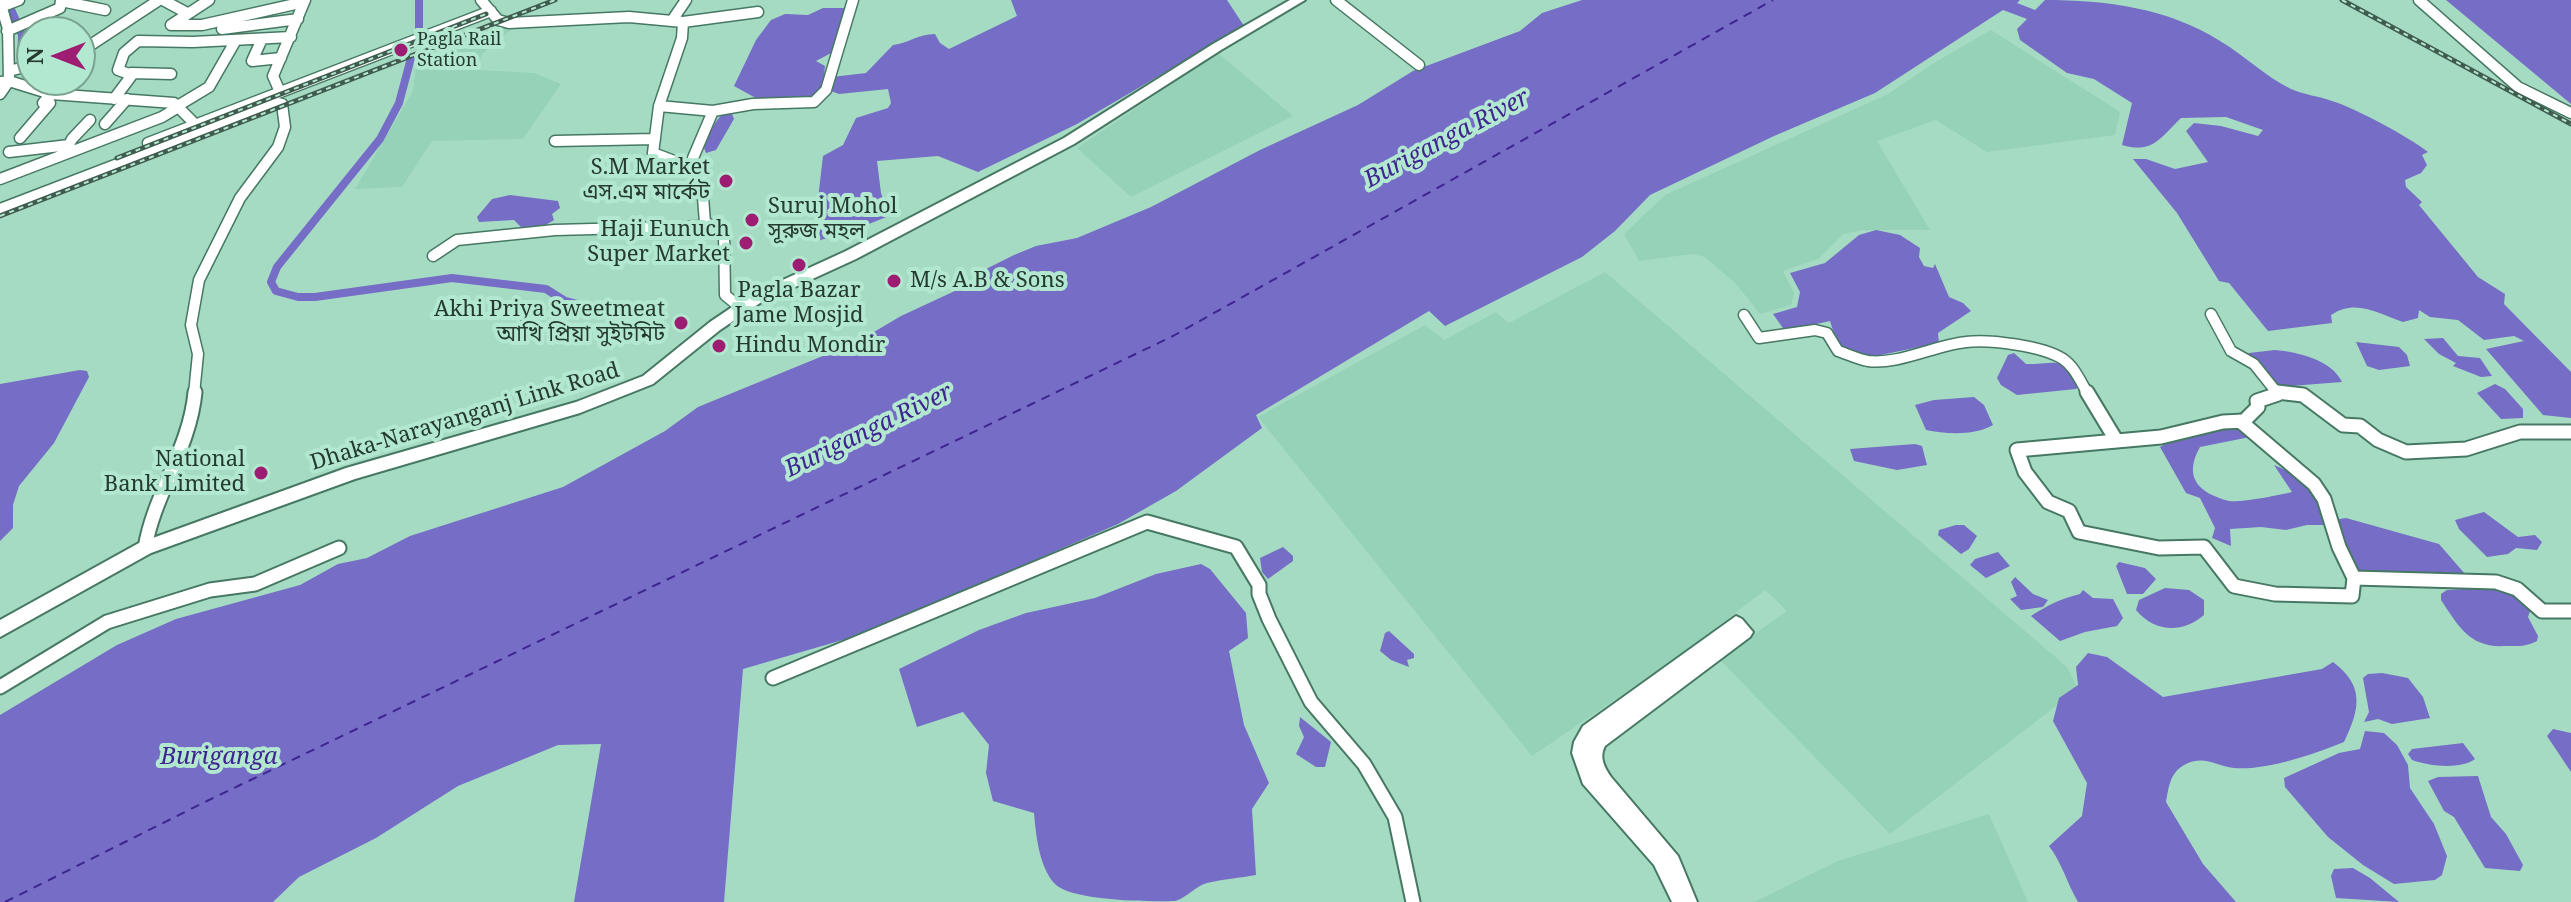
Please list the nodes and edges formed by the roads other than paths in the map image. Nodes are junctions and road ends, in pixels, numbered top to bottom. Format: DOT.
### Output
graph roads {
  1 [pos="19,0"];
  2 [pos="61,0"];
  3 [pos="209,0"];
  4 [pos="481,0"];
  5 [pos="686,0"];
  6 [pos="853,0"];
  7 [pos="1299,0"];
  8 [pos="1336,0"];
  9 [pos="2419,0"];
  10 [pos="164,1"];
  11 [pos="305,1"];
  12 [pos="2,4"];
  13 [pos="105,10"];
  14 [pos="491,11"];
  15 [pos="758,12"];
  16 [pos="187,13"];
  17 [pos="298,19"];
  18 [pos="678,20"];
  19 [pos="4,25"];
  20 [pos="222,29"];
  21 [pos="291,37"];
  22 [pos="262,39"];
  23 [pos="236,40"];
  24 [pos="96,42"];
  25 [pos="281,58"];
  26 [pos="1419,65"];
  27 [pos="131,73"];
  28 [pos="171,74"];
  29 [pos="8,76"];
  30 [pos="0,94"];
  31 [pos="49,96"];
  32 [pos="76,96"];
  33 [pos="280,98"];
  34 [pos="114,99"];
  35 [pos="127,99"];
  36 [pos="179,105"];
  37 [pos="659,106"];
  38 [pos="713,111"];
  39 [pos="2571,113"];
  40 [pos="90,120"];
  41 [pos="192,121"];
  42 [pos="105,124"];
  43 [pos="20,138"];
  44 [pos="655,139"];
  45 [pos="555,141"];
  46 [pos="66,150"];
  47 [pos="9,152"];
  48 [pos="694,164"];
  49 [pos="0,179"];
  50 [pos="0,201"];
  51 [pos="0,209"];
  52 [pos="707,226"];
  53 [pos="433,256"];
  54 [pos="741,308"];
  55 [pos="2211,314"];
  56 [pos="1744,315"];
  57 [pos="2278,394"];
  58 [pos="2240,421"];
  59 [pos="2571,432"];
  60 [pos="2116,440"];
  61 [pos="145,548"];
  62 [pos="339,548"];
  63 [pos="2354,578"];
  64 [pos="2571,611"];
  65 [pos="0,629"];
  66 [pos="773,678"];
  67 [pos="0,687"];
  68 [pos="1683,898"];
  69 [pos="1413,902"];
  1 -- 12 [label="street"];
  2 -- 13 [label="street"];
  2 -- 19 [label="street"];
  3 -- 16 [label="street"];
  4 -- 14 [label="street"];
  5 -- 18 [label="street"];
  6 -- 38 [label="street"];
  7 -- 54 [label="highway, Dhaka-Narayanganj Link Road"];
  8 -- 26 [label="street"];
  9 -- 39 [label="street"];
  10 -- 16 [label="street"];
  10 -- 24 [label="street"];
  11 -- 16 [label="street"];
  11 -- 17 [label="street"];
  12 -- 19 [label="street"];
  14 -- 18 [label="street"];
  14 -- 33 [label="street"];
  15 -- 18 [label="street"];
  17 -- 20 [label="street"];
  17 -- 21 [label="street"];
  18 -- 37 [label="street"];
  19 -- 29 [label="street"];
  21 -- 22 [label="street"];
  21 -- 25 [label="street"];
  22 -- 23 [label="street"];
  22 -- 25 [label="street"];
  23 -- 27 [label="street"];
  23 -- 36 [label="street"];
  25 -- 33 [label="street"];
  27 -- 28 [label="street"];
  27 -- 34 [label="street"];
  29 -- 30 [label="street"];
  31 -- 43 [label="street"];
  32 -- 34 [label="street"];
  33 -- 50 [label="street"];
  33 -- 51 [label="street"];
  33 -- 61 [label="street"];
  34 -- 35 [label="street"];
  35 -- 36 [label="street"];
  35 -- 42 [label="street"];
  36 -- 41 [label="street"];
  36 -- 46 [label="street"];
  37 -- 38 [label="street"];
  37 -- 44 [label="street"];
  38 -- 48 [label="street"];
  40 -- 46 [label="street"];
  44 -- 45 [label="street"];
  44 -- 48 [label="street"];
  46 -- 47 [label="street"];
  46 -- 49 [label="street"];
  48 -- 52 [label="street"];
  52 -- 53 [label="street"];
  52 -- 54 [label="street"];
  54 -- 61 [label="highway, Dhaka-Narayanganj Link Road"];
  55 -- 57 [label="street"];
  56 -- 60 [label="street"];
  57 -- 58 [label="street"];
  57 -- 59 [label="street"];
  58 -- 60 [label="street"];
  58 -- 63 [label="street"];
  60 -- 63 [label="street"];
  61 -- 65 [label="highway, Dhaka-Narayanganj Link Road"];
  62 -- 67 [label="street"];
  63 -- 64 [label="street"];
  66 -- 69 [label="street"];
  68 -- 68 [label="highway"];
}
